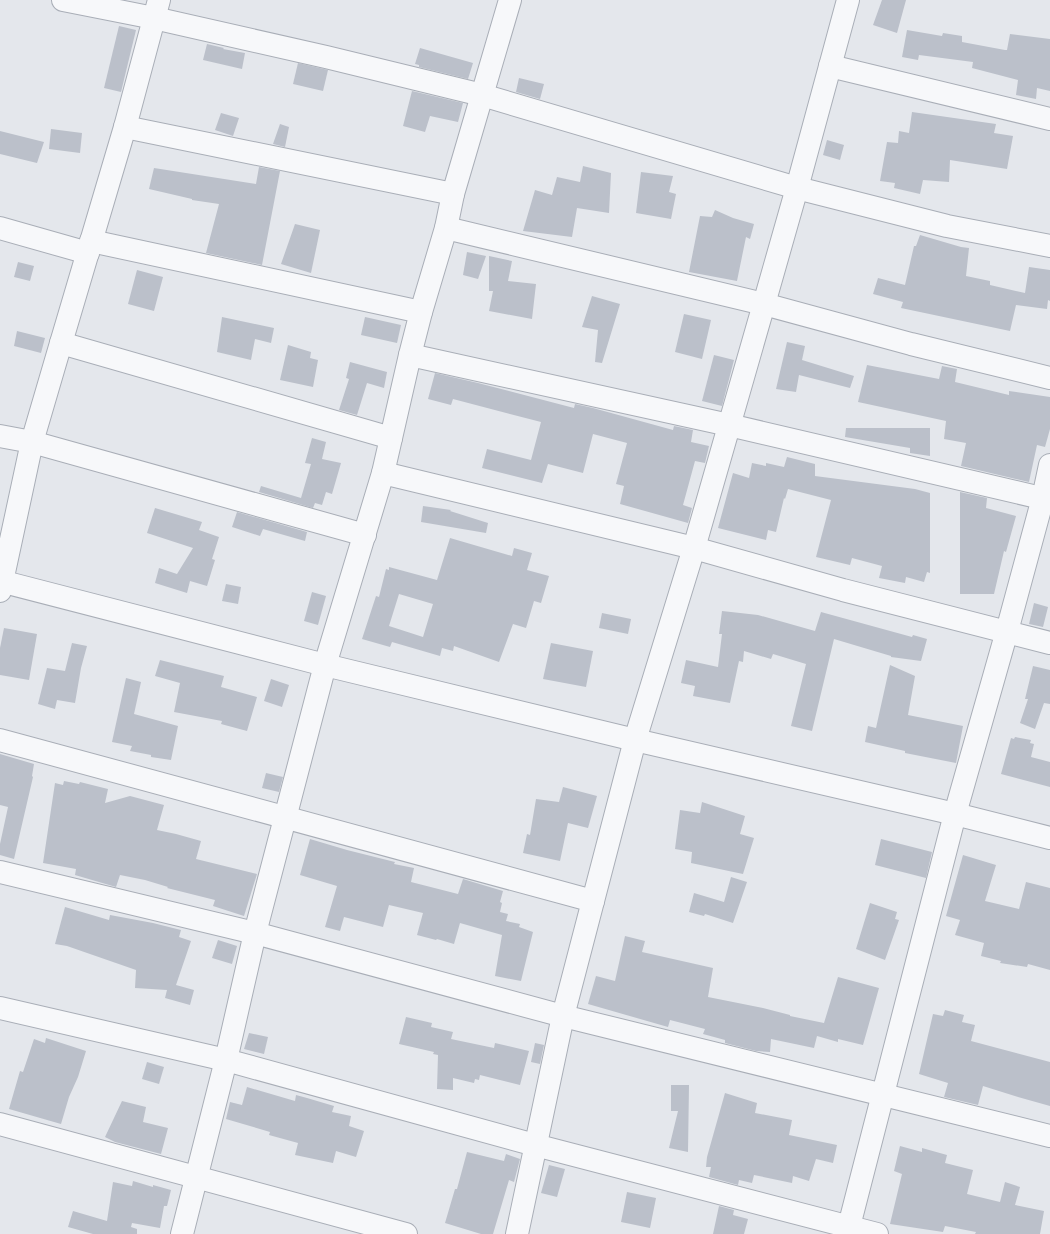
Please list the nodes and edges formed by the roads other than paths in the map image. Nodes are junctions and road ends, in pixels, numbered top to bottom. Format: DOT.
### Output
graph roads {
  1 [pos="64,0"];
  2 [pos="510,0"];
  3 [pos="848,0"];
  4 [pos="156,9"];
  5 [pos="830,66"];
  6 [pos="482,96"];
  7 [pos="1050,118"];
  8 [pos="125,127"];
  9 [pos="797,188"];
  10 [pos="453,194"];
  11 [pos="0,228"];
  12 [pos="446,228"];
  13 [pos="1050,246"];
  14 [pos="90,247"];
  15 [pos="764,304"];
  16 [pos="421,312"];
  17 [pos="60,343"];
  18 [pos="410,355"];
  19 [pos="1050,378"];
  20 [pos="729,425"];
  21 [pos="0,436"];
  22 [pos="391,438"];
  23 [pos="32,442"];
  24 [pos="1050,465"];
  25 [pos="383,473"];
  26 [pos="1046,499"];
  27 [pos="365,534"];
  28 [pos="694,548"];
  29 [pos="1,584"];
  30 [pos="1008,631"];
  31 [pos="1050,643"];
  32 [pos="325,665"];
  33 [pos="0,740"];
  34 [pos="635,740"];
  35 [pos="955,814"];
  36 [pos="286,818"];
  37 [pos="1050,838"];
  38 [pos="0,872"];
  39 [pos="593,901"];
  40 [pos="255,933"];
  41 [pos="0,1008"];
  42 [pos="563,1016"];
  43 [pos="226,1060"];
  44 [pos="883,1095"];
  45 [pos="0,1124"];
  46 [pos="1050,1136"];
  47 [pos="536,1145"];
  48 [pos="196,1177"];
  49 [pos="848,1230"];
  50 [pos="182,1234"];
  51 [pos="406,1234"];
  52 [pos="517,1234"];
  53 [pos="877,1234"];
  1 -- 4 [label="street"];
  2 -- 6 [label="street"];
  3 -- 5 [label="street"];
  4 -- 6 [label="street"];
  4 -- 8 [label="street"];
  5 -- 7 [label="street"];
  5 -- 9 [label="street"];
  6 -- 9 [label="street"];
  6 -- 10 [label="street"];
  8 -- 10 [label="street"];
  8 -- 14 [label="street"];
  9 -- 13 [label="street"];
  9 -- 15 [label="street"];
  10 -- 12 [label="street"];
  11 -- 14 [label="street"];
  12 -- 15 [label="street"];
  12 -- 16 [label="street"];
  14 -- 16 [label="street"];
  14 -- 17 [label="street"];
  15 -- 19 [label="street"];
  15 -- 20 [label="street"];
  16 -- 18 [label="street"];
  17 -- 22 [label="street"];
  17 -- 23 [label="street"];
  18 -- 20 [label="street"];
  18 -- 22 [label="street"];
  20 -- 26 [label="street"];
  20 -- 28 [label="street"];
  21 -- 23 [label="street"];
  22 -- 25 [label="street"];
  23 -- 27 [label="street"];
  23 -- 29 [label="street"];
  24 -- 26 [label="street"];
  25 -- 27 [label="street"];
  25 -- 28 [label="street"];
  26 -- 30 [label="street"];
  27 -- 32 [label="street"];
  28 -- 30 [label="street"];
  28 -- 34 [label="street"];
  29 -- 32 [label="street"];
  30 -- 31 [label="street"];
  30 -- 35 [label="street"];
  32 -- 34 [label="street"];
  32 -- 36 [label="street"];
  33 -- 36 [label="street"];
  34 -- 35 [label="street"];
  34 -- 39 [label="street"];
  35 -- 37 [label="street"];
  35 -- 44 [label="street"];
  36 -- 39 [label="street"];
  36 -- 40 [label="street"];
  38 -- 40 [label="street"];
  39 -- 42 [label="street"];
  40 -- 42 [label="street"];
  40 -- 43 [label="street"];
  41 -- 43 [label="street"];
  42 -- 44 [label="street"];
  42 -- 47 [label="street"];
  43 -- 47 [label="street"];
  43 -- 48 [label="street"];
  44 -- 46 [label="street"];
  44 -- 49 [label="street"];
  45 -- 48 [label="street"];
  47 -- 49 [label="street"];
  47 -- 52 [label="street"];
  48 -- 50 [label="street"];
  48 -- 51 [label="street"];
  49 -- 53 [label="street"];
}
